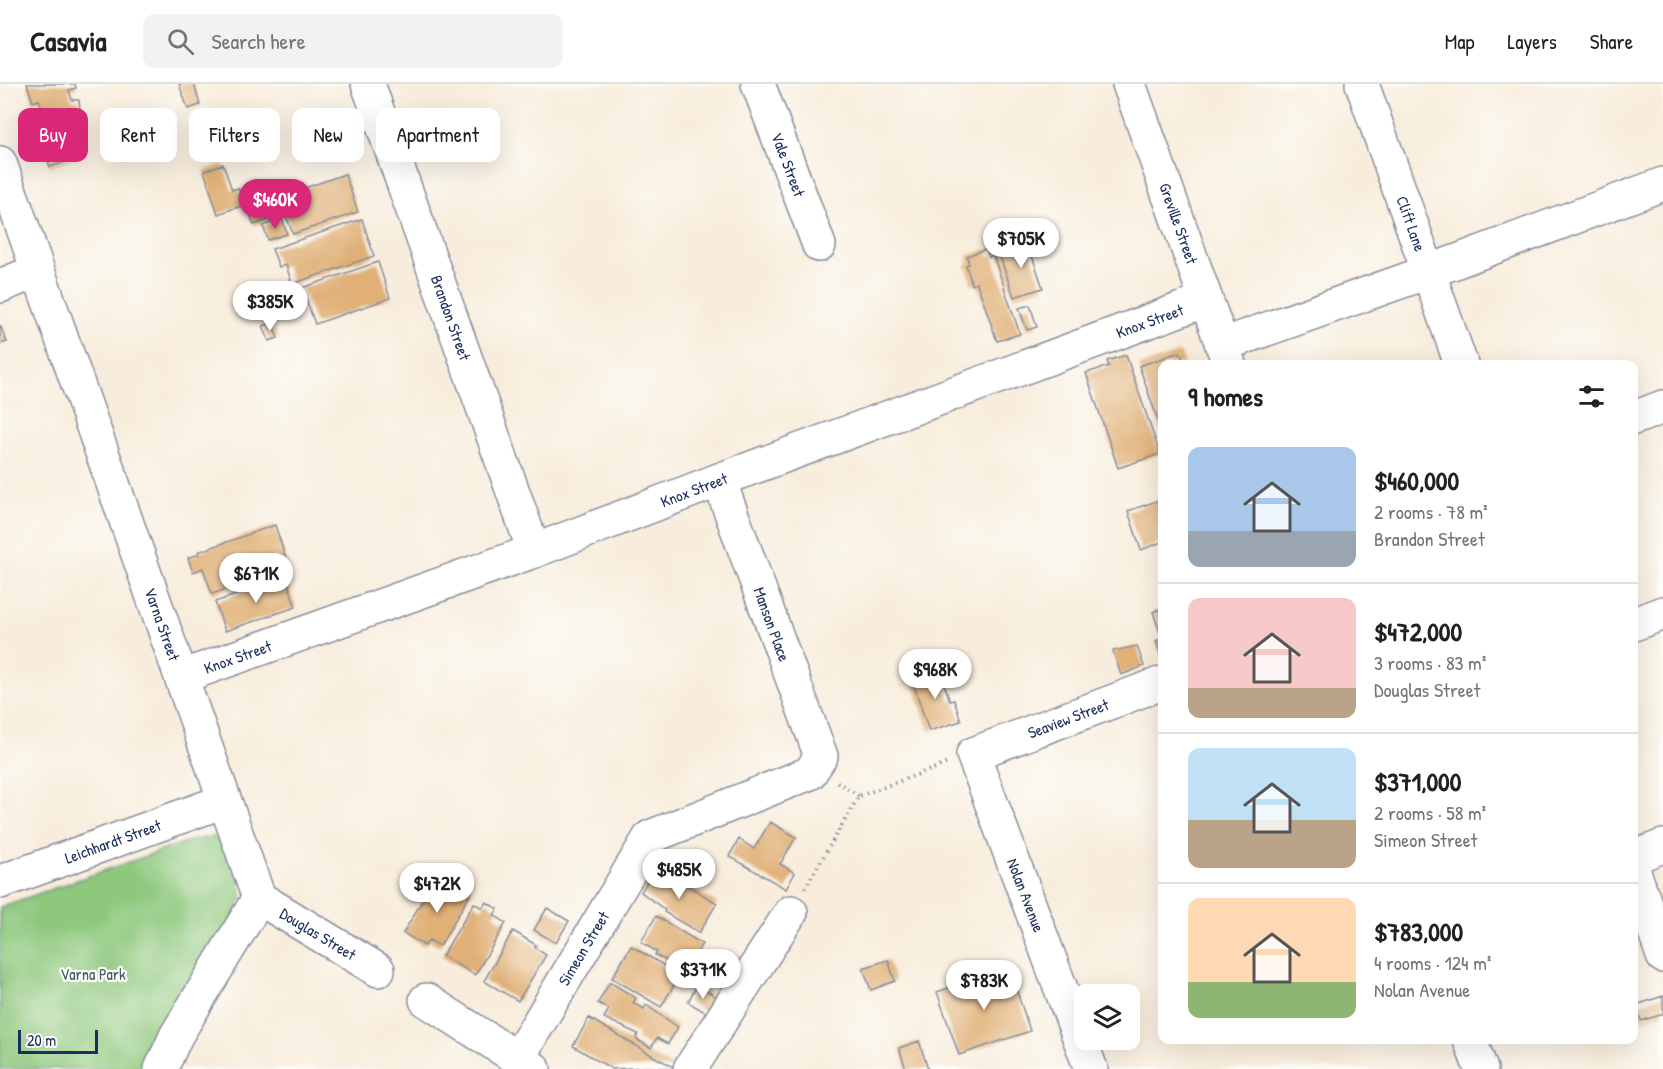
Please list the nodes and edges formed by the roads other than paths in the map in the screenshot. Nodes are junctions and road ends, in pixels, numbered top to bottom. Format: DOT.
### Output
graph roads {
  1 [pos="368,84"];
  2 [pos="758,84"];
  3 [pos="1129,84"];
  4 [pos="1362,84"];
  5 [pos="0,163"];
  6 [pos="1663,184"];
  7 [pos="819,245"];
  8 [pos="37,272"];
  9 [pos="1428,272"];
  10 [pos="0,286"];
  11 [pos="1206,300"];
  12 [pos="1226,355"];
  13 [pos="1460,360"];
  14 [pos="1663,407"];
  15 [pos="1638,416"];
  16 [pos="719,480"];
  17 [pos="534,551"];
  18 [pos="1663,613"];
  19 [pos="1638,622"];
  20 [pos="182,677"];
  21 [pos="1158,685"];
  22 [pos="973,754"];
  23 [pos="814,767"];
  24 [pos="224,801"];
  25 [pos="1663,846"];
  26 [pos="1638,855"];
  27 [pos="0,882"];
  28 [pos="1638,884"];
  29 [pos="259,898"];
  30 [pos="791,912"];
  31 [pos="1663,956"];
  32 [pos="378,970"];
  33 [pos="426,1000"];
  34 [pos="1472,1044"];
  35 [pos="526,1064"];
  36 [pos="161,1069"];
  37 [pos="690,1069"];
  38 [pos="1091,1069"];
  39 [pos="1481,1069"];
  1 -- 17 [label="street, Brandon Street"];
  2 -- 7 [label="street, Vale Street"];
  3 -- 11 [label="street, Greville Street"];
  4 -- 9 [label="street, Clift Lane"];
  5 -- 8 [label="street, Varna Street"];
  6 -- 9 [label="street"];
  8 -- 10 [label="street"];
  8 -- 20 [label="street, Varna Street"];
  9 -- 12 [label="street"];
  9 -- 13 [label="street, Clift Lane"];
  11 -- 12 [label="street, Greville Street"];
  11 -- 16 [label="street, Knox Street"];
  14 -- 15 [label="street"];
  16 -- 17 [label="street, Knox Street"];
  16 -- 23 [label="street, Manson Place"];
  17 -- 20 [label="street, Knox Street"];
  18 -- 19 [label="street"];
  20 -- 24 [label="street, Varna Street"];
  21 -- 22 [label="street, Seaview Street"];
  22 -- 38 [label="street, Nolan Avenue"];
  23 -- 35 [label="street, Simeon Street"];
  24 -- 27 [label="street, Leichhardt Street"];
  24 -- 29 [label="street, Varna Street"];
  25 -- 26 [label="street"];
  28 -- 31 [label="street"];
  29 -- 32 [label="street, Douglas Street"];
  29 -- 36 [label="street"];
  30 -- 37 [label="street"];
  33 -- 35 [label="street"];
  34 -- 39 [label="street"];
}
